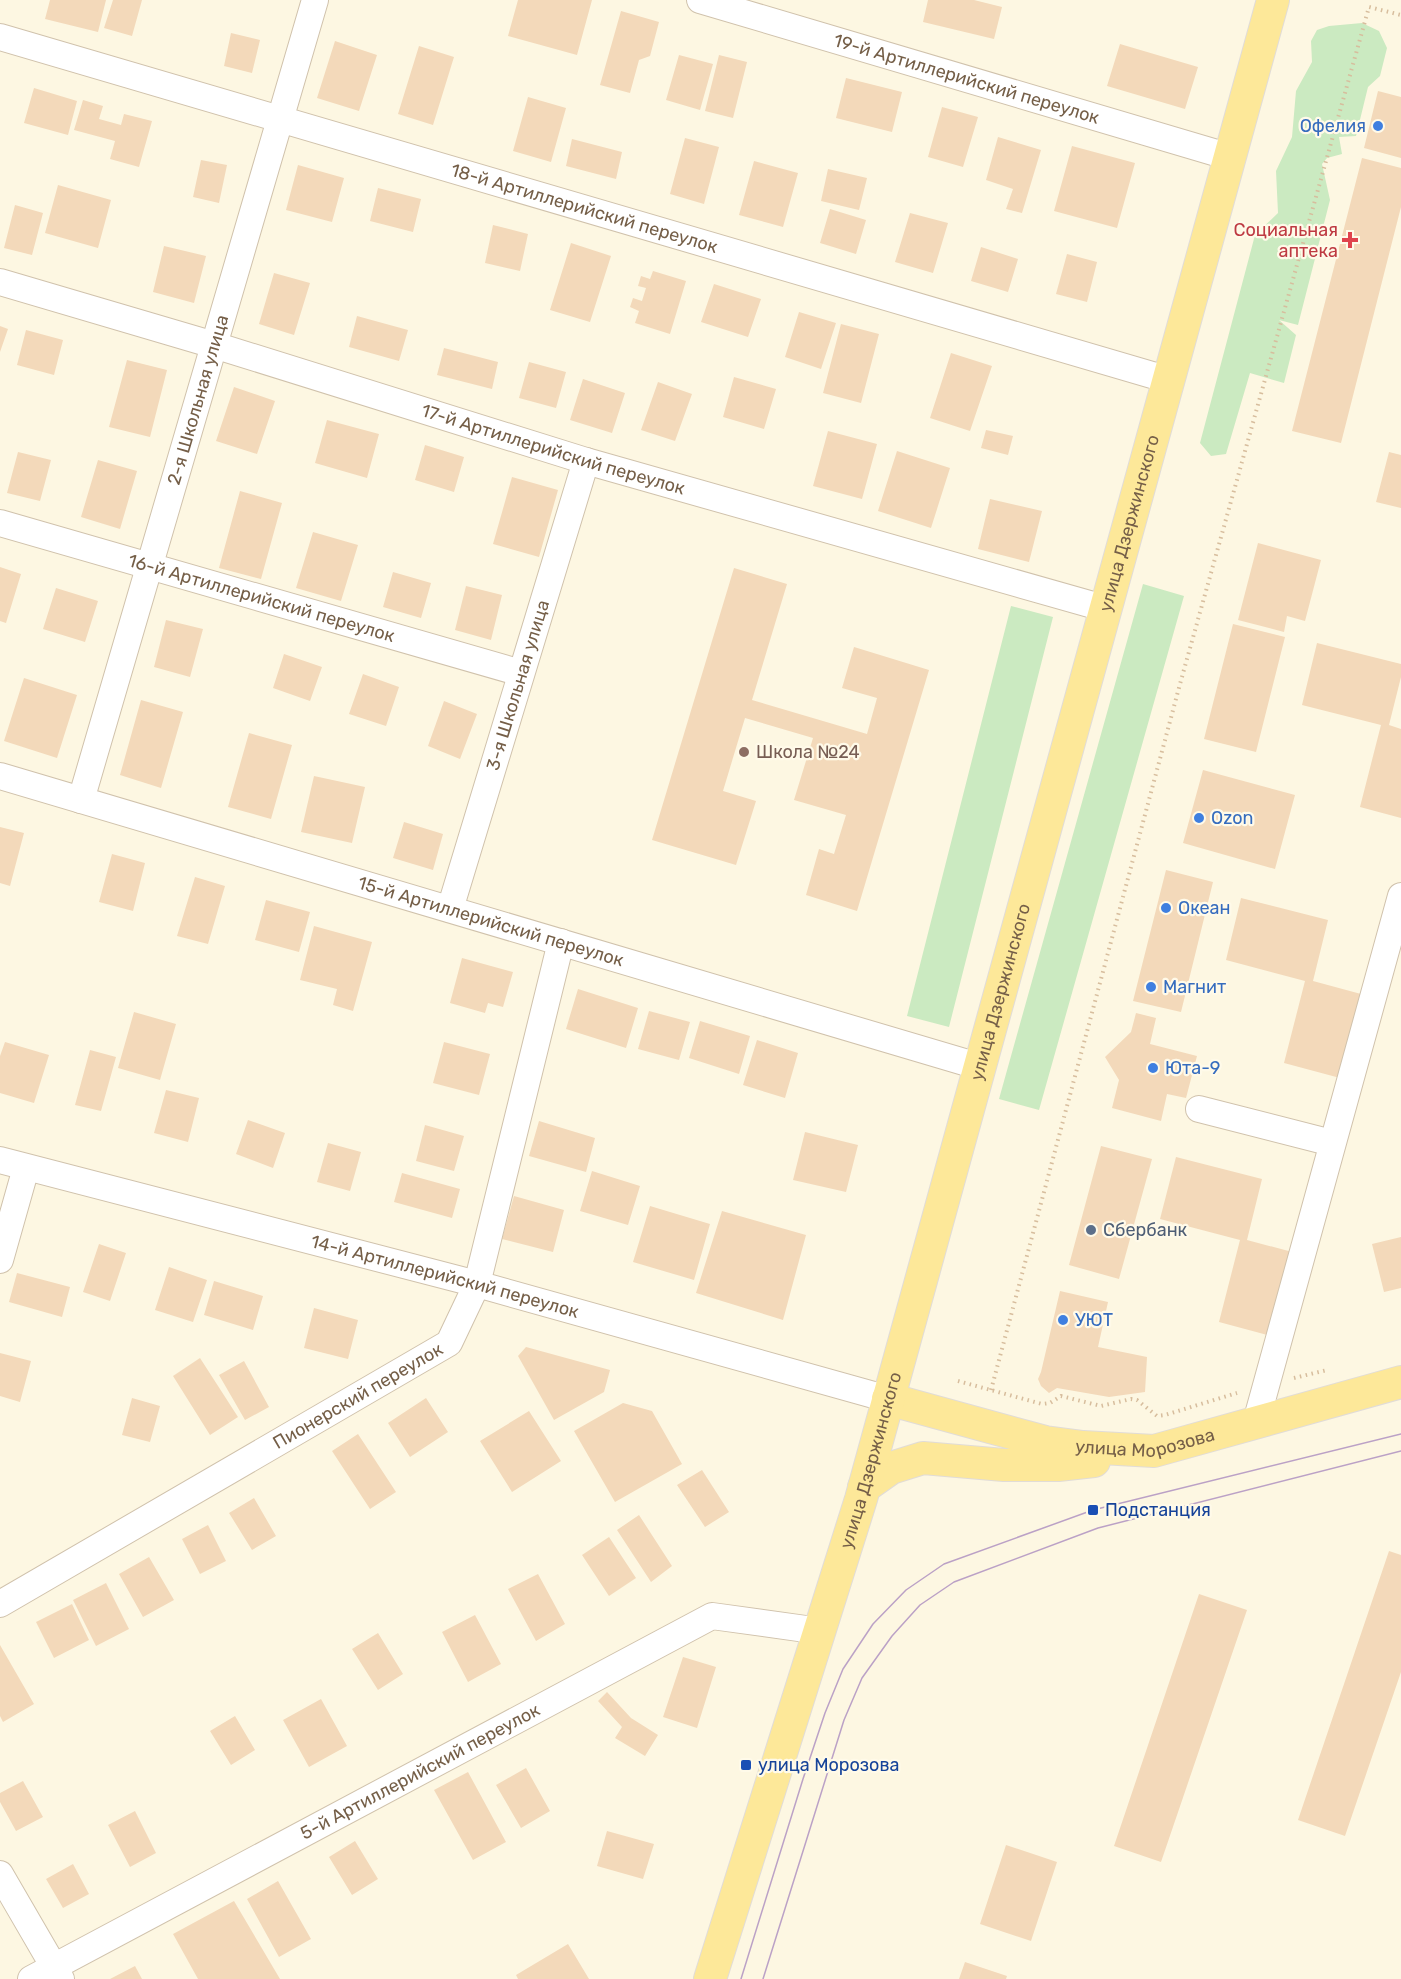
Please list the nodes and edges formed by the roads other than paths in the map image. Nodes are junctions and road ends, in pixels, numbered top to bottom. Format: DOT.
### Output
graph roads {
  1 [pos="315,0"];
  2 [pos="700,0"];
  3 [pos="1273,0"];
  4 [pos="0,37"];
  5 [pos="280,118"];
  6 [pos="1230,157"];
  7 [pos="0,282"];
  8 [pos="214,345"];
  9 [pos="1169,380"];
  10 [pos="586,461"];
  11 [pos="0,523"];
  12 [pos="149,565"];
  13 [pos="1107,609"];
  14 [pos="521,673"];
  15 [pos="0,776"];
  16 [pos="81,800"];
  17 [pos="1401,896"];
  18 [pos="450,909"];
  19 [pos="561,942"];
  20 [pos="981,1067"];
  21 [pos="1198,1109"];
  22 [pos="1332,1143"];
  23 [pos="0,1160"];
  24 [pos="26,1168"];
  25 [pos="0,1260"];
  26 [pos="477,1284"];
  27 [pos="1401,1382"];
  28 [pos="888,1400"];
  29 [pos="1256,1422"];
  30 [pos="1154,1451"];
  31 [pos="864,1487"];
  32 [pos="0,1604"];
  33 [pos="820,1631"];
  34 [pos="0,1874"];
  35 [pos="48,1975"];
  36 [pos="710,1979"];
  1 -- 5 [label="street, 2-я Школьная улица"];
  2 -- 6 [label="street, 19-й Артиллерийский переулок"];
  3 -- 6 [label="main road, улица Дзержинского"];
  4 -- 5 [label="street, 18-й Артиллерийский переулок"];
  5 -- 8 [label="street, 2-я Школьная улица"];
  5 -- 9 [label="street, 18-й Артиллерийский переулок"];
  6 -- 9 [label="main road, улица Дзержинского"];
  7 -- 8 [label="street, 17-й Артиллерийский переулок"];
  8 -- 10 [label="street, 17-й Артиллерийский переулок"];
  8 -- 12 [label="street, 2-я Школьная улица"];
  9 -- 13 [label="main road, улица Дзержинского"];
  10 -- 13 [label="street, 17-й Артиллерийский переулок"];
  10 -- 14 [label="street, 3-я Школьная улица"];
  11 -- 12 [label="street, 16-й Артиллерийский переулок"];
  12 -- 14 [label="street, 16-й Артиллерийский переулок"];
  12 -- 16 [label="street, 2-я Школьная улица"];
  13 -- 20 [label="main road, улица Дзержинского"];
  14 -- 18 [label="street, 3-я Школьная улица"];
  15 -- 16 [label="street, 15-й Артиллерийский переулок"];
  16 -- 18 [label="street, 15-й Артиллерийский переулок"];
  17 -- 22 [label="street"];
  18 -- 19 [label="street, 15-й Артиллерийский переулок"];
  19 -- 20 [label="street, 15-й Артиллерийский переулок"];
  19 -- 26 [label="street, Пионерский переулок"];
  20 -- 28 [label="main road, улица Дзержинского"];
  21 -- 22 [label="street"];
  22 -- 29 [label="street"];
  23 -- 24 [label="street, 14-й Артиллерийский переулок"];
  24 -- 25 [label="street"];
  24 -- 26 [label="street, 14-й Артиллерийский переулок"];
  26 -- 28 [label="street, 14-й Артиллерийский переулок"];
  26 -- 32 [label="street, Пионерский переулок"];
  27 -- 29 [label="main road, улица Морозова"];
  28 -- 30 [label="main road, улица Морозова"];
  28 -- 31 [label="main road, улица Дзержинского"];
  29 -- 30 [label="main road, улица Морозова"];
  30 -- 31 [label="main road"];
  31 -- 33 [label="main road, улица Дзержинского"];
  33 -- 35 [label="street, 5-й Артиллерийский переулок"];
  33 -- 36 [label="main road, улица Дзержинского"];
  34 -- 35 [label="street"];
}
